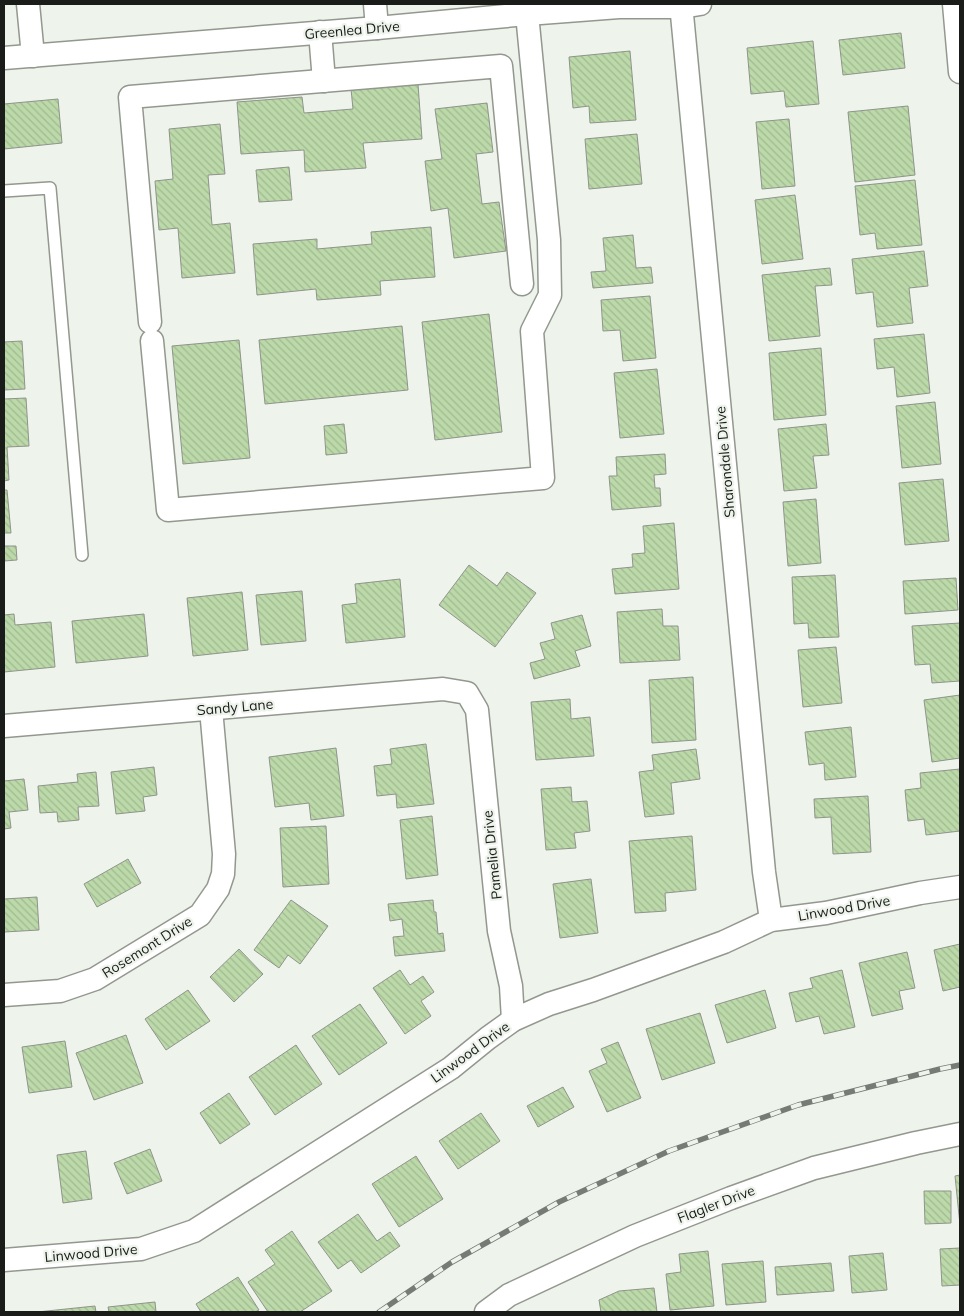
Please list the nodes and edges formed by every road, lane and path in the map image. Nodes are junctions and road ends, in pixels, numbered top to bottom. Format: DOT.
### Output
graph roads {
  1 [pos="28,4"];
  2 [pos="374,4"];
  3 [pos="954,4"];
  4 [pos="688,5"];
  5 [pos="527,14"];
  6 [pos="377,28"];
  7 [pos="320,32"];
  8 [pos="33,56"];
  9 [pos="4,58"];
  10 [pos="960,72"];
  11 [pos="324,81"];
  12 [pos="4,191"];
  13 [pos="522,284"];
  14 [pos="82,555"];
  15 [pos="467,693"];
  16 [pos="211,709"];
  17 [pos="4,726"];
  18 [pos="960,887"];
  19 [pos="771,920"];
  20 [pos="4,995"];
  21 [pos="513,1020"];
  22 [pos="960,1134"];
  23 [pos="4,1260"];
  24 [pos="486,1312"];
  1 -- 8 [label="street"];
  2 -- 6 [label="street"];
  3 -- 10 [label="street"];
  4 -- 5 [label="street, Greenlea Drive"];
  4 -- 19 [label="street, Sharondale Drive"];
  5 -- 6 [label="street, Greenlea Drive"];
  5 -- 11 [label="street"];
  6 -- 7 [label="street, Greenlea Drive"];
  7 -- 8 [label="street, Greenlea Drive"];
  7 -- 11 [label="street"];
  8 -- 9 [label="street, Greenlea Drive"];
  11 -- 13 [label="street"];
  12 -- 14 [label="lane"];
  15 -- 16 [label="street, Sandy Lane"];
  15 -- 21 [label="street, Pamelia Drive"];
  16 -- 17 [label="street, Sandy Lane"];
  16 -- 20 [label="street, Rosemont Drive"];
  18 -- 19 [label="street, Linwood Drive"];
  19 -- 21 [label="street, Linwood Drive"];
  21 -- 23 [label="street, Linwood Drive"];
  22 -- 24 [label="street, Flagler Drive"];
}
